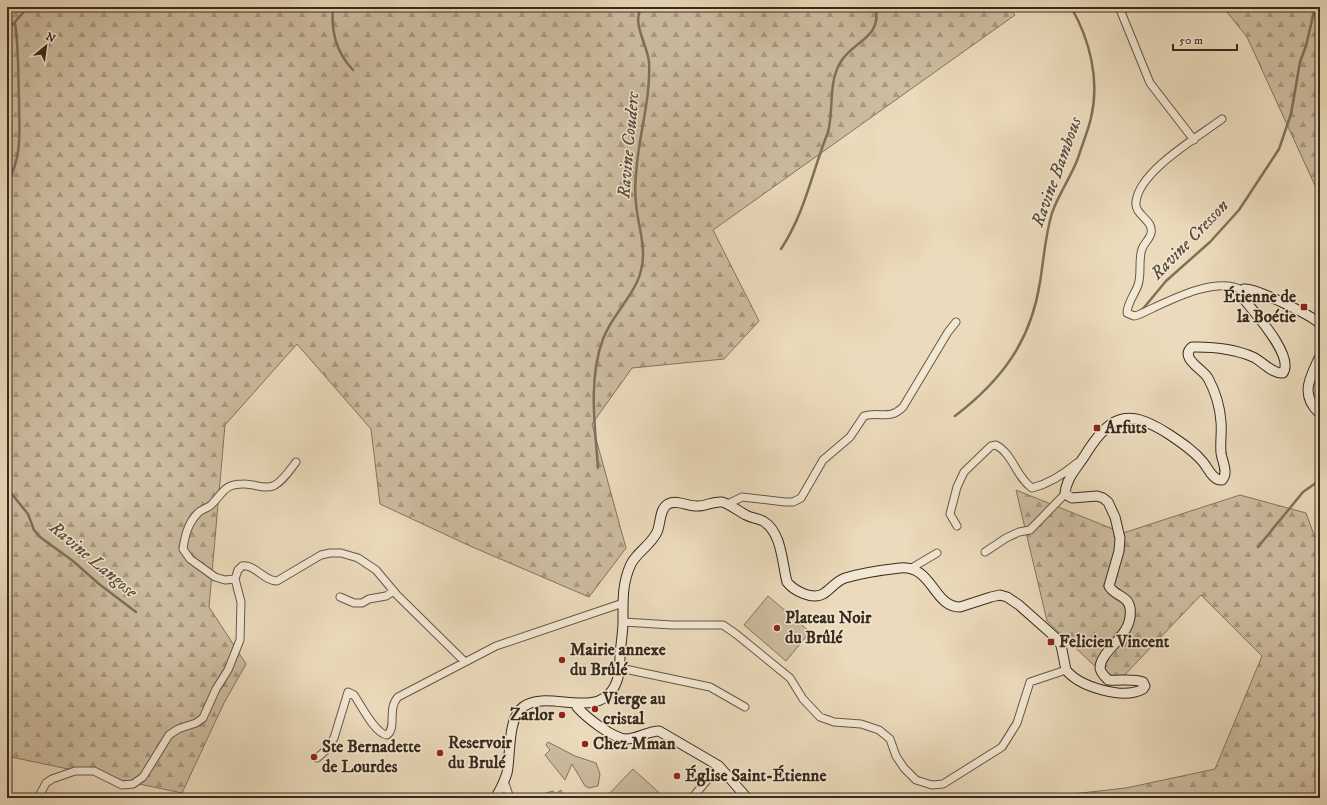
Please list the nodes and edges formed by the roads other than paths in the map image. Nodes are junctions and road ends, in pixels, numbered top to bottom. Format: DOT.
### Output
graph roads {
  1 [pos="1119,7"];
  2 [pos="1222,119"];
  3 [pos="1194,140"];
  4 [pos="1242,290"];
  5 [pos="956,322"];
  6 [pos="1320,324"];
  7 [pos="1320,356"];
  8 [pos="1320,414"];
  9 [pos="1085,455"];
  10 [pos="296,462"];
  11 [pos="1065,494"];
  12 [pos="728,504"];
  13 [pos="957,526"];
  14 [pos="985,552"];
  15 [pos="937,553"];
  16 [pos="910,568"];
  17 [pos="235,579"];
  18 [pos="394,591"];
  19 [pos="340,597"];
  20 [pos="623,603"];
  21 [pos="623,622"];
  22 [pos="464,661"];
  23 [pos="620,668"];
  24 [pos="1066,670"];
  25 [pos="578,704"];
  26 [pos="745,707"];
  27 [pos="317,758"];
  28 [pos="719,766"];
  29 [pos="504,781"];
  30 [pos="38,798"];
  31 [pos="495,798"];
  32 [pos="510,798"];
  33 [pos="692,798"];
  34 [pos="747,798"];
  1 -- 3 [label="street"];
  2 -- 3 [label="street"];
  3 -- 4 [label="street"];
  4 -- 6 [label="main road"];
  4 -- 9 [label="main road"];
  5 -- 12 [label="street"];
  7 -- 8 [label="main road"];
  9 -- 11 [label="main road"];
  9 -- 13 [label="street"];
  10 -- 17 [label="street"];
  11 -- 14 [label="street"];
  11 -- 24 [label="main road"];
  12 -- 16 [label="main road"];
  12 -- 20 [label="main road"];
  15 -- 16 [label="street"];
  16 -- 24 [label="main road"];
  17 -- 18 [label="street"];
  17 -- 30 [label="street"];
  18 -- 19 [label="street"];
  18 -- 22 [label="street"];
  20 -- 21 [label="main road"];
  20 -- 22 [label="street"];
  21 -- 23 [label="main road"];
  21 -- 24 [label="street"];
  22 -- 27 [label="street"];
  23 -- 25 [label="main road"];
  23 -- 26 [label="street"];
  25 -- 28 [label="main road"];
  25 -- 29 [label="main road"];
  28 -- 33 [label="street"];
  28 -- 34 [label="main road"];
  29 -- 31 [label="main road"];
  29 -- 32 [label="street"];
}
